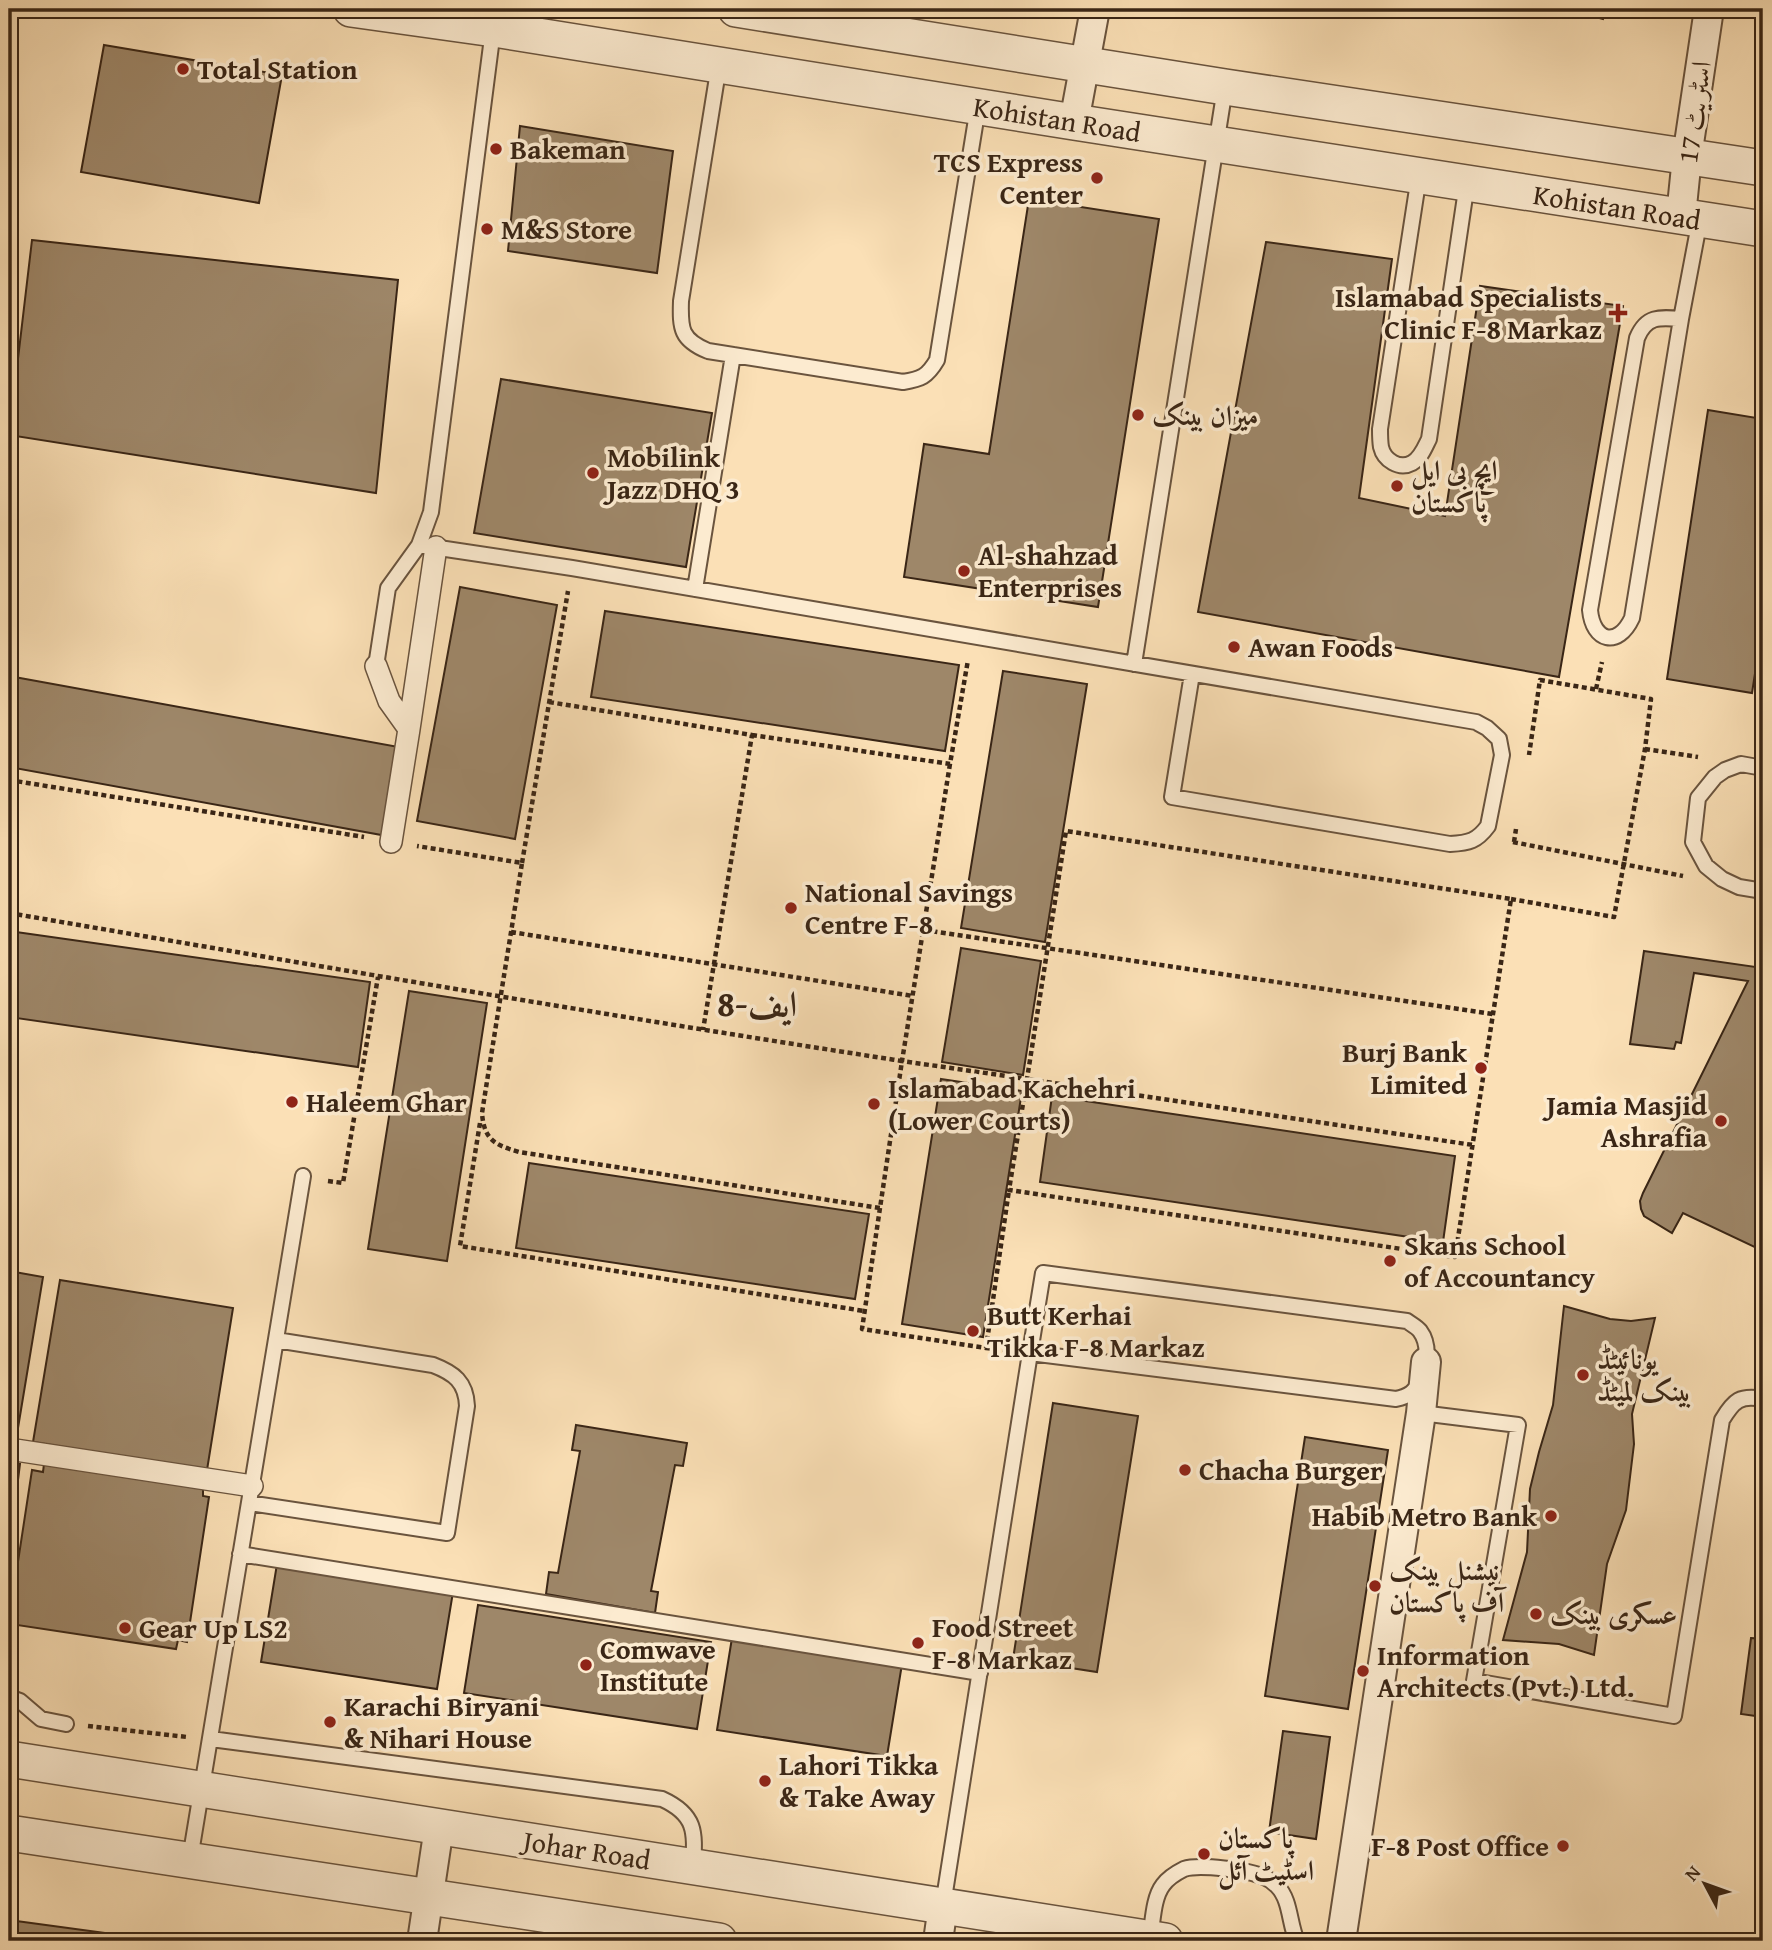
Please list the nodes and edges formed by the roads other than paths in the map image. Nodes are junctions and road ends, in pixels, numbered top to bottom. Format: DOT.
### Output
graph roads {
  1 [pos="351,9"];
  2 [pos="736,9"];
  3 [pos="1095,9"];
  4 [pos="1709,9"];
  5 [pos="495,19"];
  6 [pos="1086,64"];
  7 [pos="719,65"];
  8 [pos="1225,87"];
  9 [pos="978,107"];
  10 [pos="1074,122"];
  11 [pos="1217,144"];
  12 [pos="1688,157"];
  13 [pos="1763,168"];
  14 [pos="1419,176"];
  15 [pos="1466,183"];
  16 [pos="1690,218"];
  17 [pos="1763,229"];
  18 [pos="1681,318"];
  19 [pos="733,355"];
  20 [pos="428,546"];
  21 [pos="695,589"];
  22 [pos="1134,664"];
  23 [pos="376,666"];
  24 [pos="1192,674"];
  25 [pos="409,729"];
  26 [pos="1763,768"];
  27 [pos="391,842"];
  28 [pos="1763,891"];
  29 [pos="303,1176"];
  30 [pos="276,1340"];
  31 [pos="1030,1353"];
  32 [pos="1426,1363"];
  33 [pos="1763,1399"];
  34 [pos="1420,1412"];
  35 [pos="9,1450"];
  36 [pos="250,1494"];
  37 [pos="240,1554"];
  38 [pos="980,1673"];
  39 [pos="9,1698"];
  40 [pos="66,1724"];
  41 [pos="211,1739"];
  42 [pos="9,1759"];
  43 [pos="201,1790"];
  44 [pos="439,1827"];
  45 [pos="9,1833"];
  46 [pos="190,1861"];
  47 [pos="693,1867"];
  48 [pos="428,1897"];
  49 [pos="943,1906"];
  50 [pos="1157,1940"];
  51 [pos="422,1941"];
  52 [pos="719,1941"];
  53 [pos="938,1941"];
  54 [pos="1297,1941"];
  55 [pos="1341,1941"];
  1 -- 5 [label="street, Kohistan Road"];
  2 -- 6 [label="street, Kohistan Road"];
  3 -- 6 [label="street"];
  4 -- 12 [label="street, اسٹریٹ 17"];
  5 -- 7 [label="street, Kohistan Road"];
  5 -- 20 [label="lane"];
  6 -- 8 [label="street, Kohistan Road"];
  6 -- 10 [label="street"];
  7 -- 9 [label="street, Kohistan Road"];
  7 -- 19 [label="lane"];
  8 -- 11 [label="lane"];
  8 -- 12 [label="street, Kohistan Road"];
  9 -- 10 [label="street, Kohistan Road"];
  9 -- 19 [label="lane"];
  10 -- 11 [label="street, Kohistan Road"];
  11 -- 14 [label="street, Kohistan Road"];
  11 -- 22 [label="lane"];
  12 -- 13 [label="street, Kohistan Road"];
  12 -- 16 [label="street, اسٹریٹ 17"];
  14 -- 15 [label="street, Kohistan Road"];
  14 -- 15 [label="lane"];
  15 -- 16 [label="street, Kohistan Road"];
  16 -- 17 [label="street, Kohistan Road"];
  16 -- 18 [label="lane"];
  18 -- 18 [label="lane"];
  19 -- 21 [label="lane"];
  20 -- 21 [label="lane"];
  20 -- 23 [label="lane"];
  20 -- 25 [label="street"];
  21 -- 22 [label="lane"];
  22 -- 24 [label="lane"];
  23 -- 25 [label="street"];
  24 -- 24 [label="lane"];
  25 -- 27 [label="street"];
  26 -- 28 [label="lane"];
  29 -- 30 [label="lane"];
  30 -- 36 [label="lane"];
  30 -- 36 [label="lane"];
  31 -- 32 [label="lane"];
  31 -- 32 [label="lane"];
  31 -- 38 [label="lane"];
  32 -- 34 [label="street"];
  33 -- 34 [label="lane"];
  34 -- 55 [label="street"];
  35 -- 36 [label="street"];
  36 -- 37 [label="lane"];
  37 -- 38 [label="lane"];
  37 -- 41 [label="lane"];
  38 -- 49 [label="lane"];
  39 -- 40 [label="lane"];
  41 -- 43 [label="lane"];
  41 -- 47 [label="lane"];
  42 -- 43 [label="street, Johar Road"];
  43 -- 44 [label="street, Johar Road"];
  43 -- 46 [label="lane"];
  44 -- 47 [label="street, Johar Road"];
  44 -- 48 [label="street"];
  45 -- 46 [label="street"];
  46 -- 48 [label="street"];
  47 -- 49 [label="street, Johar Road"];
  48 -- 51 [label="street"];
  48 -- 52 [label="street"];
  49 -- 50 [label="street, Johar Road"];
  49 -- 53 [label="street"];
  50 -- 54 [label="lane"];
}
